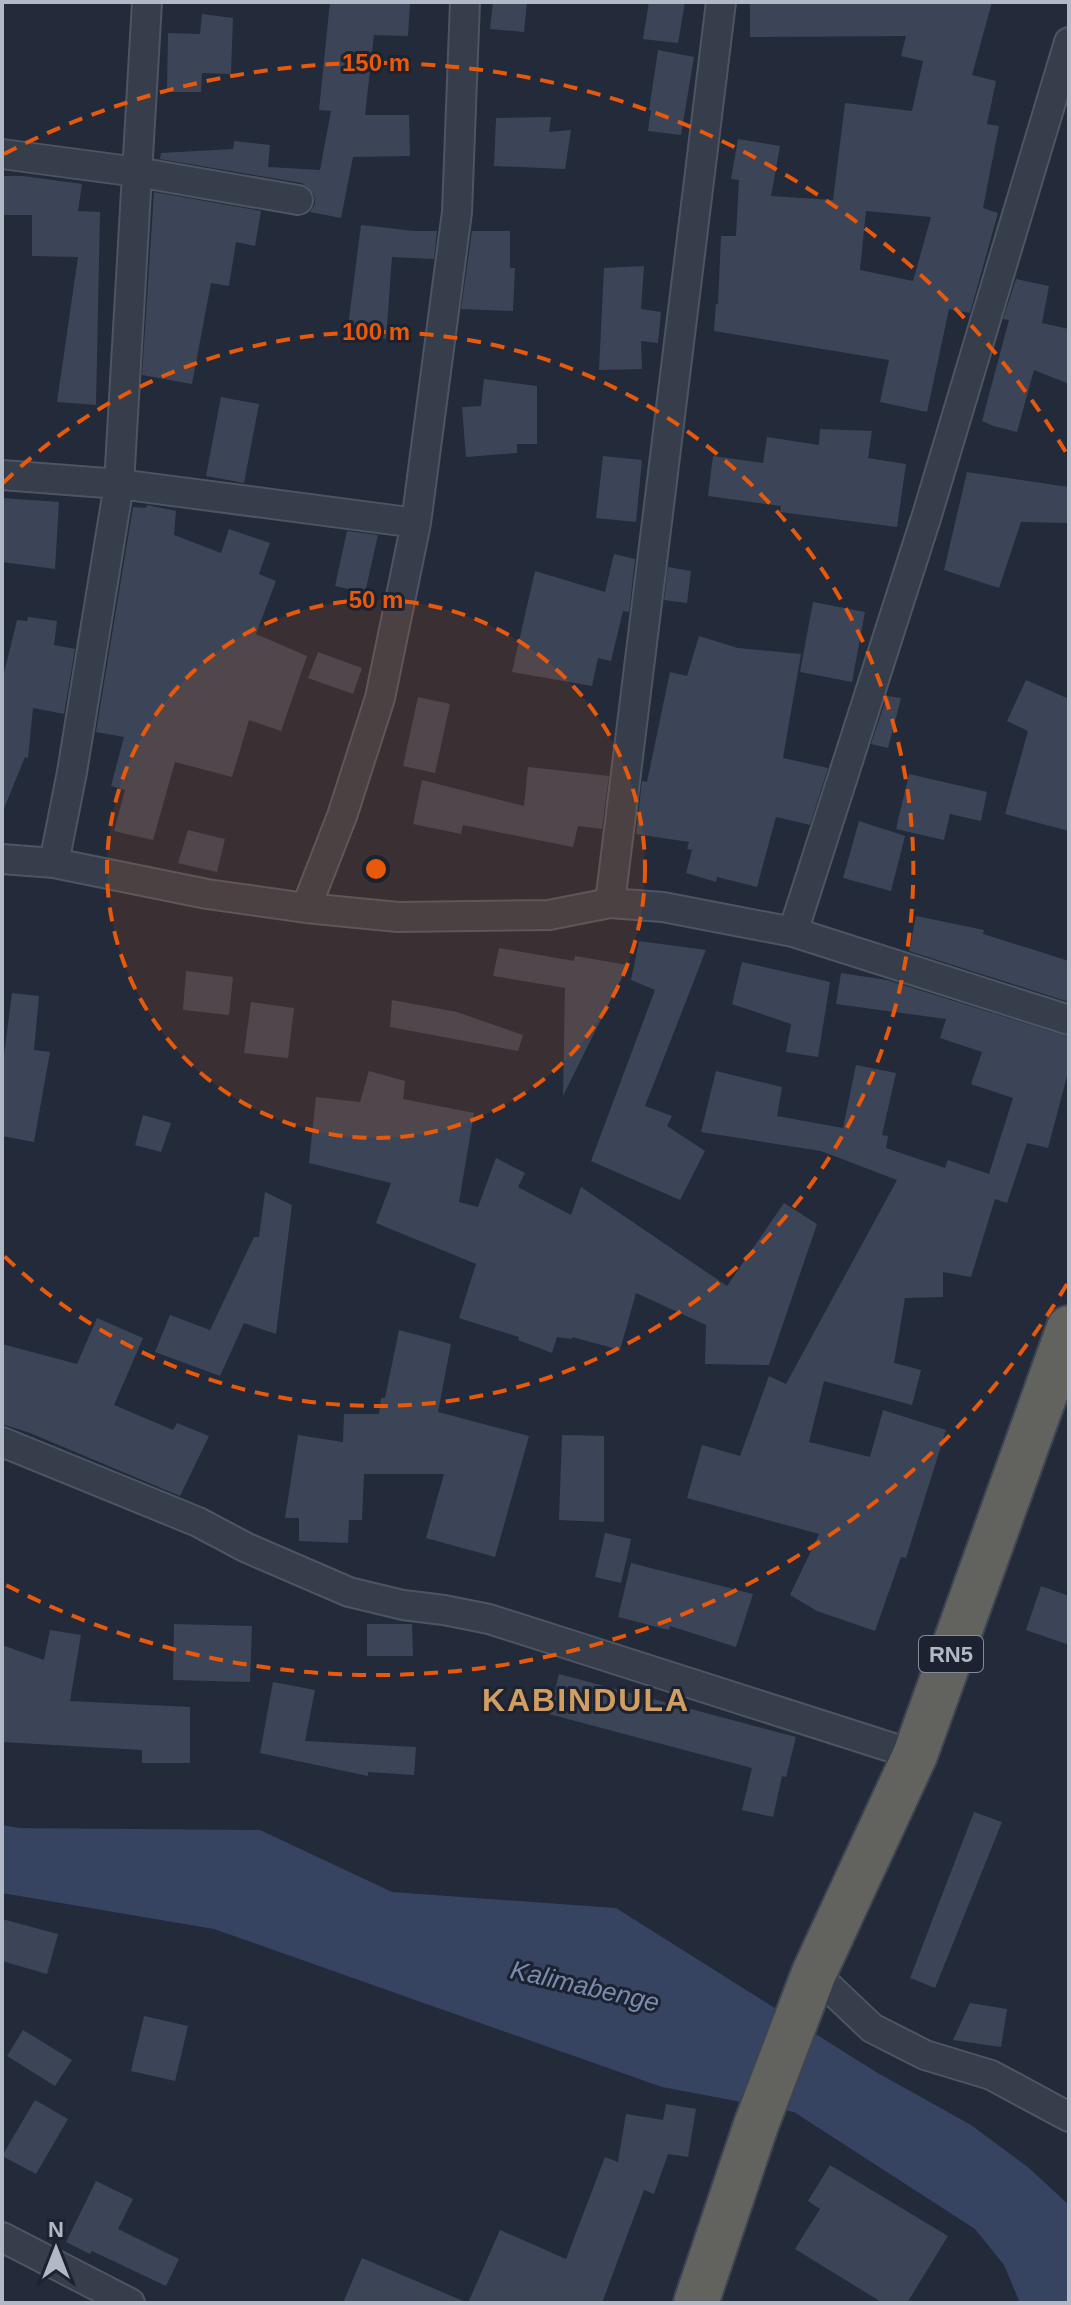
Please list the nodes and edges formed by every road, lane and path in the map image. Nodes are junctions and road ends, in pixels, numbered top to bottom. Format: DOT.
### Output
graph roads {
  1 [pos="147,2"];
  2 [pos="465,2"];
  3 [pos="721,2"];
  4 [pos="1069,42"];
  5 [pos="2,154"];
  6 [pos="137,172"];
  7 [pos="298,200"];
  8 [pos="2,475"];
  9 [pos="119,484"];
  10 [pos="416,523"];
  11 [pos="2,859"];
  12 [pos="54,863"];
  13 [pos="610,903"];
  14 [pos="306,908"];
  15 [pos="793,932"];
  16 [pos="1069,1020"];
  17 [pos="1066,1347"];
  18 [pos="2,1442"];
  19 [pos="915,1755"];
  20 [pos="814,1973"];
  21 [pos="1069,2117"];
  22 [pos="2,2237"];
  23 [pos="130,2303"];
  24 [pos="696,2303"];
  1 -- 6 [label="street"];
  2 -- 10 [label="street"];
  3 -- 13 [label="street"];
  4 -- 15 [label="street"];
  5 -- 6 [label="street"];
  6 -- 7 [label="street"];
  6 -- 9 [label="street"];
  8 -- 9 [label="street"];
  9 -- 10 [label="street"];
  9 -- 12 [label="street"];
  10 -- 14 [label="street"];
  11 -- 12 [label="street"];
  12 -- 14 [label="street"];
  13 -- 14 [label="street"];
  13 -- 15 [label="street"];
  15 -- 16 [label="street"];
  17 -- 19 [label="highway, RN5"];
  18 -- 19 [label="street"];
  19 -- 20 [label="highway, RN5"];
  20 -- 21 [label="street"];
  20 -- 24 [label="highway, RN5"];
  22 -- 23 [label="street"];
}
